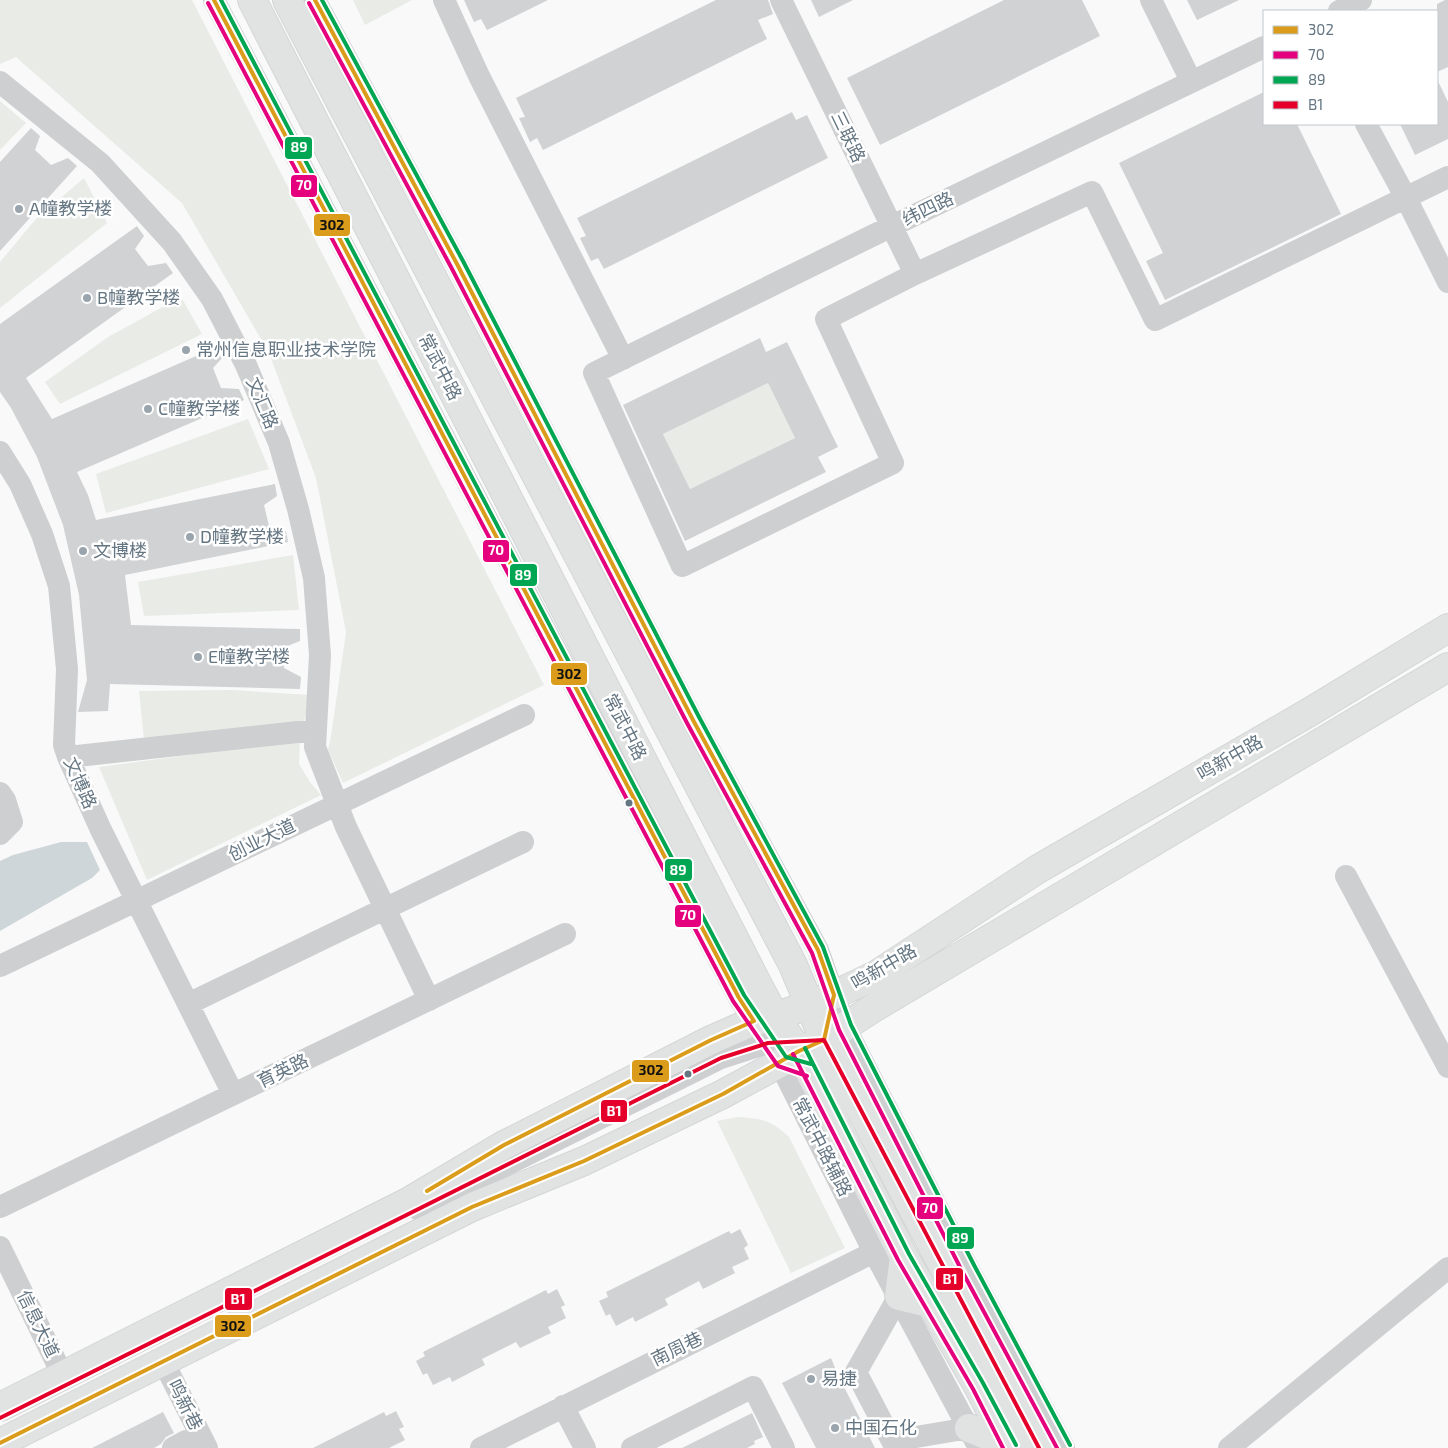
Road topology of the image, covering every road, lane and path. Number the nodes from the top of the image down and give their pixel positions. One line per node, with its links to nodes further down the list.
1 (214, 0): 39 (street, 常武中路辅路)
2 (252, 0): 39 (main road, 常武中路)
3 (287, 0): 35 (main road, 常武中路)
4 (315, 0): 35 (street)
5 (444, 0): 19 (street)
6 (781, 0): 16 (street, 三联路)
7 (1151, 0): 11 (street)
8 (1361, 0): 9 (street)
9 (1341, 10)
10 (1263, 47): 11 (street, 纬四路)
11 (1191, 81): 16 (street, 纬四路)
12 (0, 82): 24 (street, 文汇路)
13 (1367, 125): 15 (street)
14 (1448, 178): 15 (street)
15 (1406, 198): 17 (street); 18 (street)
16 (892, 226): 17 (street, 三联路); 19 (street, 纬四路)
17 (915, 274): 19 (street, 纬四路)
18 (1448, 282)
19 (623, 359)
20 (0, 452): 25 (street, 文博路)
21 (1448, 628): 35 (main road, 鸣新中路)
22 (1448, 668): 38 (main road, 鸣新中路)
23 (524, 714): 27 (street, 创业大道)
24 (316, 730): 25 (street); 27 (street, 文汇路)
25 (68, 757): 31 (street, 文博路)
26 (0, 793): 28 (street)
27 (336, 804): 31 (street, 创业大道); 32 (street, 文汇路)
28 (0, 834)
29 (523, 842): 32 (street)
30 (1346, 876): 40 (street)
31 (136, 901): 34 (street, 创业大道); 37 (street, 文博路)
32 (385, 909): 36 (street, 文汇路); 37 (street)
33 (566, 934): 36 (street, 育英路)
34 (0, 966)
35 (822, 999): 38 (main road); 39 (main road, 鸣新中路)
36 (429, 1000): 41 (street, 育英路)
37 (188, 1004): 41 (street, 文博路)
38 (835, 1034): 39 (main road, 鸣新中路); 63 (main road); 64 (street)
39 (782, 1045): 44 (street, 常武中路辅路); 45 (main road, 常武中路); 49 (main road, 鸣新中路); 50 (main road, 鸣新中路); 53 (street); 54 (street)
40 (1448, 1067)
41 (233, 1094): 42 (street, 育英路)
42 (0, 1207)
43 (0, 1247): 50 (street, 信息大道)
44 (874, 1252): 47 (street, 常武中路辅路); 51 (street, 南周巷)
45 (904, 1257): 47 (main road); 48 (main road, 常武中路)
46 (1448, 1268): 65 (street)
47 (899, 1296): 48 (main road); 55 (street, 常武中路辅路); 55 (street)
48 (932, 1304): 59 (main road, 常武中路)
49 (163, 1361): 56 (main road, 鸣新中路); 57 (street, 鸣新巷)
50 (62, 1374): 52 (main road, 鸣新中路)
51 (563, 1406): 60 (street, 南周巷); 61 (street)
52 (0, 1407)
53 (0, 1418)
54 (0, 1429)
55 (974, 1438): 59 (main road)
56 (0, 1443)
57 (189, 1446)
58 (779, 1446): 62 (street)
59 (1009, 1446)
60 (480, 1448)
61 (585, 1448)
62 (632, 1448)
63 (1039, 1448)
64 (1064, 1448)
65 (1229, 1448)

